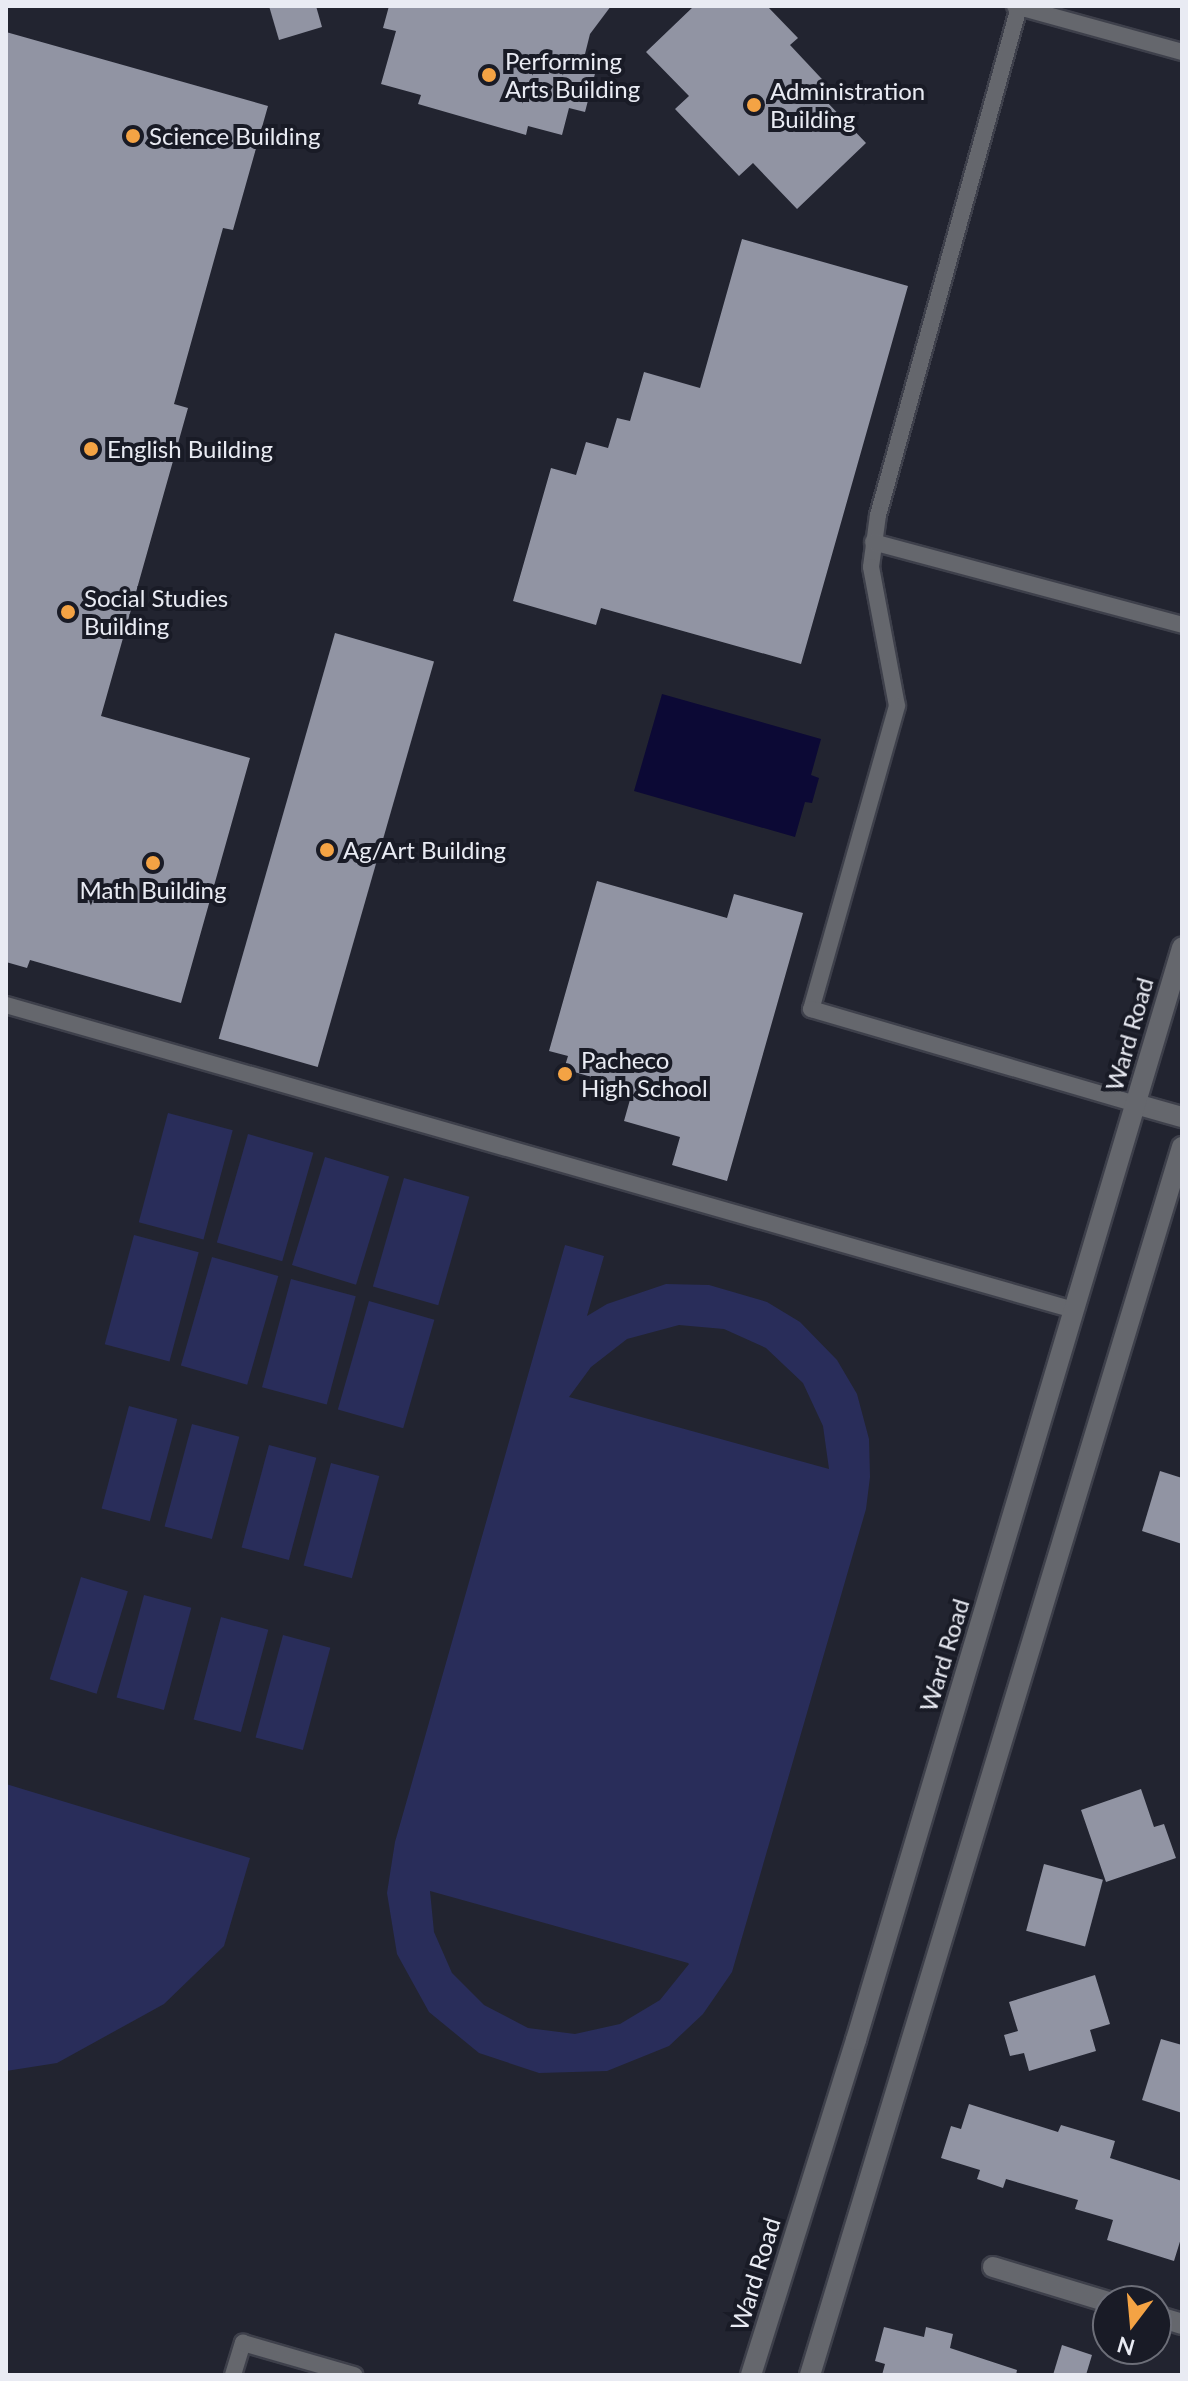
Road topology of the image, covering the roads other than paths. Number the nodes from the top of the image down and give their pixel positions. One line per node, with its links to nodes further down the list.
1 (1017, 6): 2 (lane); 3 (lane)
2 (1182, 52)
3 (873, 542): 4 (lane); 7 (lane)
4 (1182, 625)
5 (1182, 948): 7 (street, Ward Road)
6 (6, 1005): 10 (lane)
7 (1136, 1104): 8 (street); 10 (street, Ward Road)
8 (1182, 1117)
9 (1182, 1147): 16 (street)
10 (1074, 1310): 15 (street, Ward Road)
11 (993, 2267): 12 (street)
12 (1092, 2297)
13 (233, 2375): 14 (lane)
14 (354, 2375)
15 (751, 2375)
16 (810, 2375)

